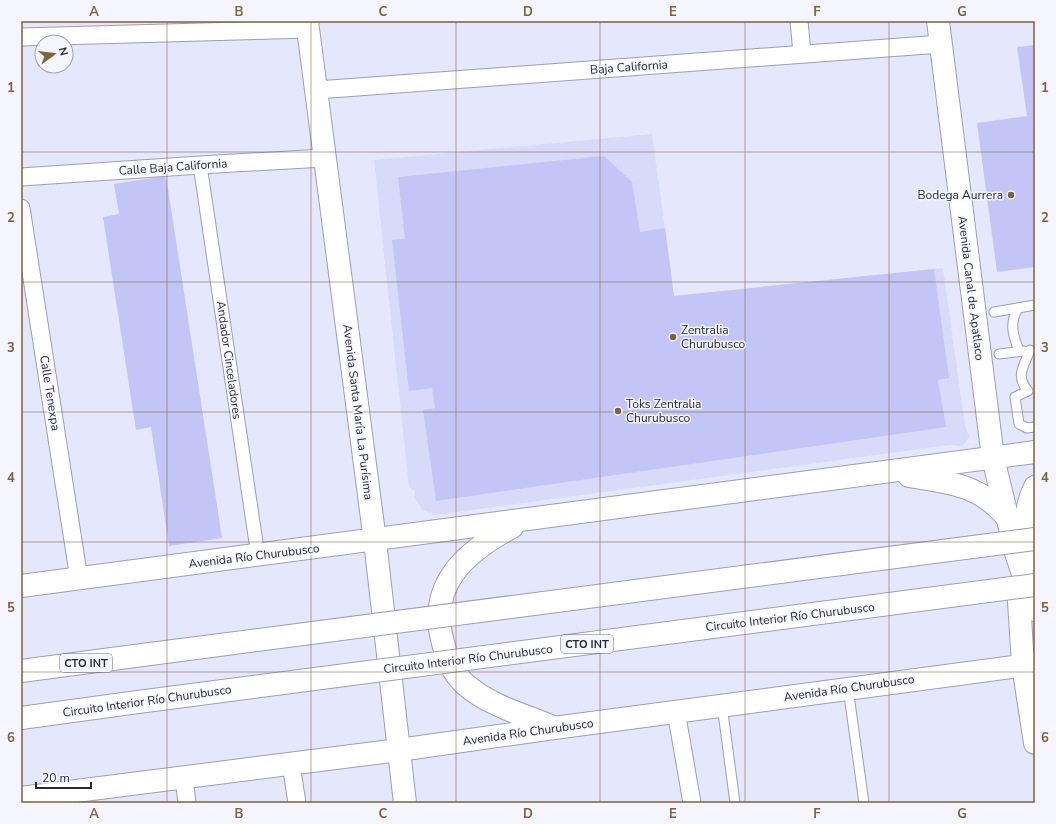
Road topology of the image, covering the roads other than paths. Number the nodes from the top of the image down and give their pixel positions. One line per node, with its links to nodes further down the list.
1 (799, 21): 6 (street)
2 (938, 21): 5 (main road, Avenida Canal de Apatlaco)
3 (308, 25): 4 (street); 7 (main road, Avenida Santa María La Purísima)
4 (21, 37)
5 (941, 44): 6 (street, Baja California); 20 (main road, Avenida Canal de Apatlaco)
6 (802, 53): 7 (street, Baja California)
7 (317, 90): 8 (main road, Avenida Santa María La Purísima)
8 (324, 158): 9 (street, Calle Baja California); 26 (main road, Avenida Santa María La Purísima)
9 (200, 165): 10 (street, Calle Baja California); 28 (street, Andador Cinceladores)
10 (21, 177)
11 (21, 208): 30 (street, Calle Tenexpa)
12 (1035, 305): 13 (lane)
13 (1018, 308): 14 (lane); 16 (lane)
14 (994, 312)
15 (1033, 349): 16 (lane); 18 (lane)
16 (1019, 351): 17 (lane)
17 (999, 354)
18 (1035, 427)
19 (1035, 452): 20 (main road, Avenida Río Churubusco)
20 (993, 458): 21 (main road, Avenida Río Churubusco); 23 (main road, Avenida Canal de Apatlaco)
21 (884, 472): 23 (main road); 24 (main road, Avenida Río Churubusco)
22 (1035, 487): 29 (main road)
23 (1009, 520): 27 (main road, Avenida Canal de Apatlaco)
24 (524, 521): 26 (main road, Avenida Río Churubusco); 40 (main road)
25 (1035, 539): 35 (main road, CTO INT, bridge)
26 (375, 541): 28 (main road, Avenida Río Churubusco); 42 (main road, Avenida Santa María La Purísima)
27 (1016, 552): 33 (main road, Avenida Canal de Apatlaco); 34 (main road, Avenida Canal de Apatlaco)
28 (258, 556): 30 (main road, Avenida Río Churubusco)
29 (1035, 567)
30 (79, 579): 32 (main road, Avenida Río Churubusco)
31 (1035, 585): 39 (main road, Circuito Interior Río Churubusco / CTO INT, bridge)
32 (21, 586)
33 (1035, 610)
34 (1029, 665): 36 (main road, Avenida Río Churubusco); 41 (main road, Avenida Canal de Apatlaco)
35 (21, 671)
36 (848, 688): 37 (main road, Avenida Río Churubusco); 52 (lane)
37 (722, 705): 38 (main road, Avenida Río Churubusco); 51 (lane)
38 (676, 711): 40 (main road, Avenida Río Churubusco); 50 (street)
39 (21, 718)
40 (554, 728): 42 (main road, Avenida Río Churubusco)
41 (1035, 742)
42 (399, 750): 43 (main road, Avenida Río Churubusco); 49 (main road, Avenida Santa María La Purísima)
43 (291, 764): 44 (main road, Avenida Río Churubusco); 48 (street)
44 (184, 778): 45 (main road, Avenida Río Churubusco); 47 (street)
45 (78, 797): 46 (main road, Avenida Río Churubusco)
46 (21, 798)
47 (187, 803)
48 (297, 803)
49 (405, 803)
50 (692, 803)
51 (735, 803)
52 (864, 803)

